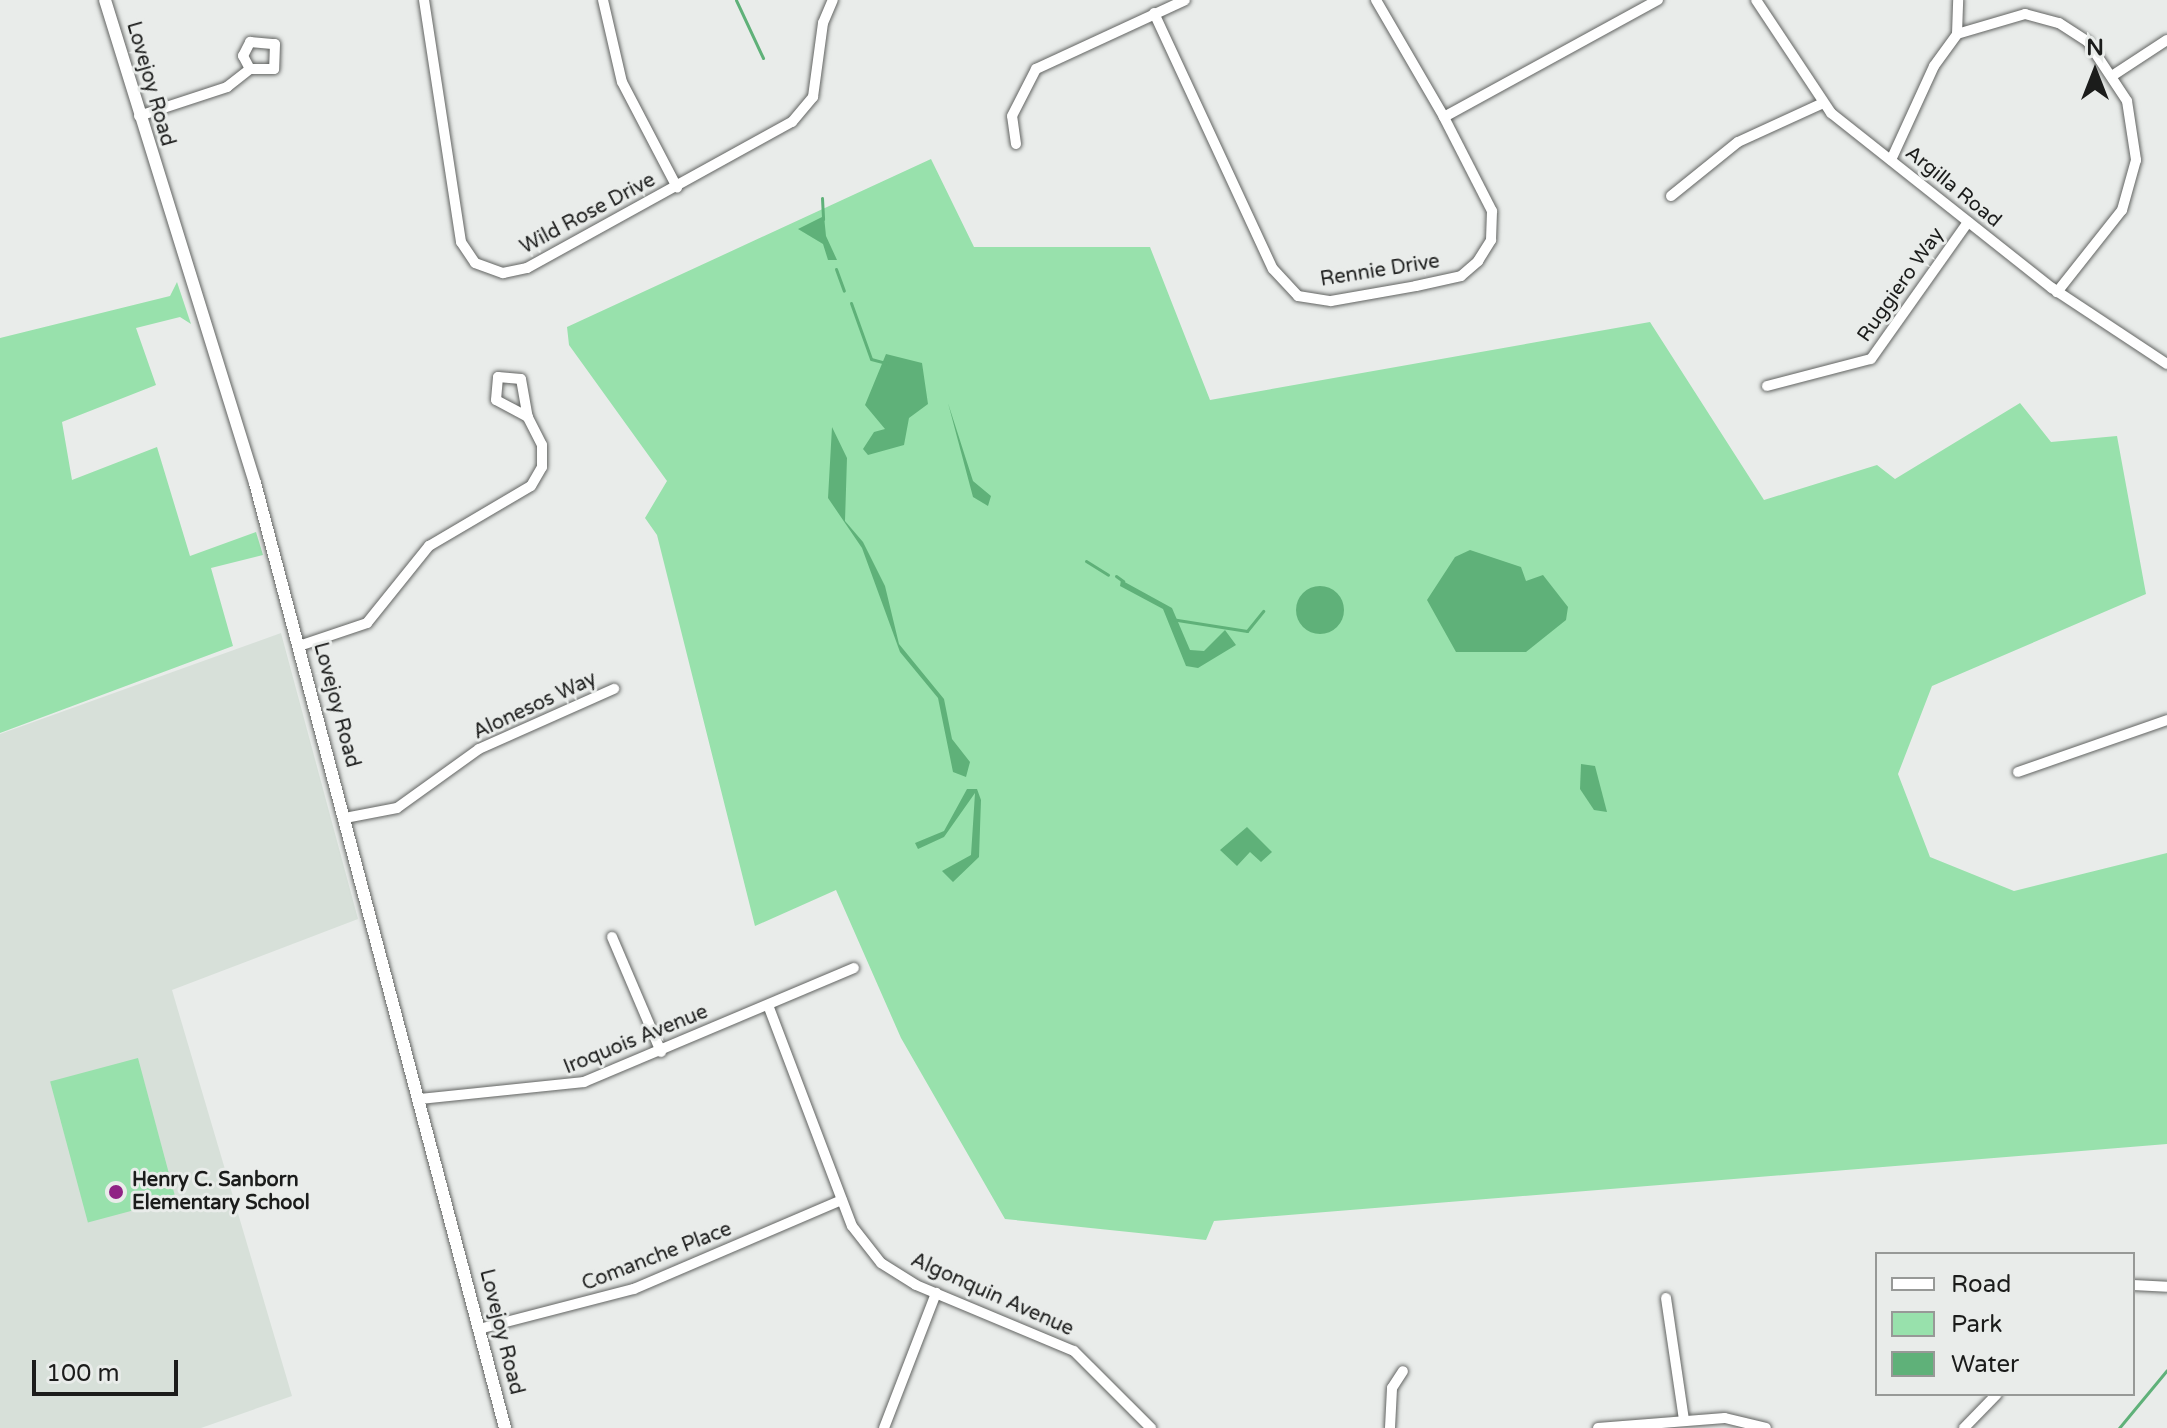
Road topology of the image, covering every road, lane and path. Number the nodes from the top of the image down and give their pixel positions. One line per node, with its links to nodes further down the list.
1 (105, 0): 16 (main road, Lovejoy Road)
2 (424, 0): 20 (street, Wild Rose Drive)
3 (603, 0): 20 (street)
4 (833, 0): 20 (street, Wild Rose Drive)
5 (1185, 0): 10 (street)
6 (1376, 0): 17 (street, Rennie Drive)
7 (1658, 0): 17 (street)
8 (1756, 0): 15 (street, Argilla Road)
9 (1958, 0): 11 (street)
10 (1154, 13): 17 (street, Rennie Drive); 18 (street)
11 (1957, 34): 14 (street); 19 (street)
12 (2167, 40): 14 (street)
13 (250, 69): 16 (street)
14 (2115, 74): 23 (street)
15 (1823, 103): 19 (street, Argilla Road); 21 (street)
16 (139, 116): 27 (main road, Lovejoy Road)
17 (1444, 117)
18 (1016, 144)
19 (1891, 160): 22 (street, Argilla Road)
20 (677, 187)
21 (1671, 196)
22 (1968, 222): 23 (street, Argilla Road); 25 (street, Ruggiero Way)
23 (2057, 292): 24 (street, Argilla Road)
24 (2167, 364)
25 (1767, 386)
26 (528, 417): 26 (street); 27 (street)
27 (299, 646): 31 (main road, Lovejoy Road)
28 (614, 689): 31 (street, Alonesos Way)
29 (2167, 720): 30 (street)
30 (2018, 772)
31 (345, 818): 36 (main road, Lovejoy Road)
32 (612, 937): 35 (street)
33 (854, 968): 34 (street, Iroquois Avenue)
34 (768, 1005): 35 (street, Iroquois Avenue); 37 (street, Algonquin Avenue)
35 (661, 1052): 36 (street, Iroquois Avenue)
36 (420, 1099): 42 (main road, Lovejoy Road)
37 (842, 1200): 40 (street, Algonquin Avenue); 42 (street, Comanche Place)
38 (2135, 1285): 39 (street)
39 (2167, 1287)
40 (936, 1293): 47 (street); 48 (street, Algonquin Avenue)
41 (1666, 1298): 45 (street)
42 (479, 1329): 46 (main road, Lovejoy Road)
43 (1403, 1371): 49 (street)
44 (1995, 1396): 52 (street)
45 (1684, 1420): 50 (street); 51 (street)
46 (505, 1428)
47 (884, 1428)
48 (1151, 1428)
49 (1390, 1428)
50 (1598, 1428)
51 (1766, 1428)
52 (1964, 1428)

